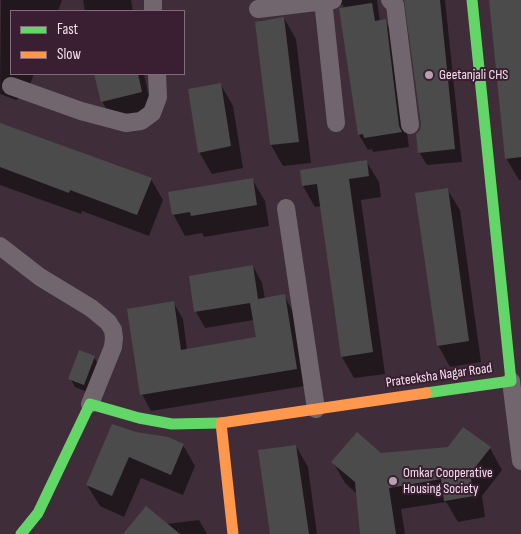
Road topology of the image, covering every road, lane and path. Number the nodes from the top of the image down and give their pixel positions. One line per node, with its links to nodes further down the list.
1 (326, 0): 4 (street); 7 (street)
2 (390, 0): 8 (street)
3 (472, 0): 11 (street, Prateeksha Nagar Road)
4 (258, 10)
5 (157, 75): 6 (street)
6 (11, 86)
7 (336, 123)
8 (410, 125)
9 (286, 208): 13 (street)
10 (0, 246): 12 (street)
11 (511, 381): 13 (street, Prateeksha Nagar Road); 15 (street)
12 (90, 404): 14 (street, Prateeksha Nagar Road); 16 (street)
13 (316, 409): 14 (street, Prateeksha Nagar Road)
14 (221, 423): 17 (street)
15 (521, 461)
16 (21, 534)
17 (233, 534)

